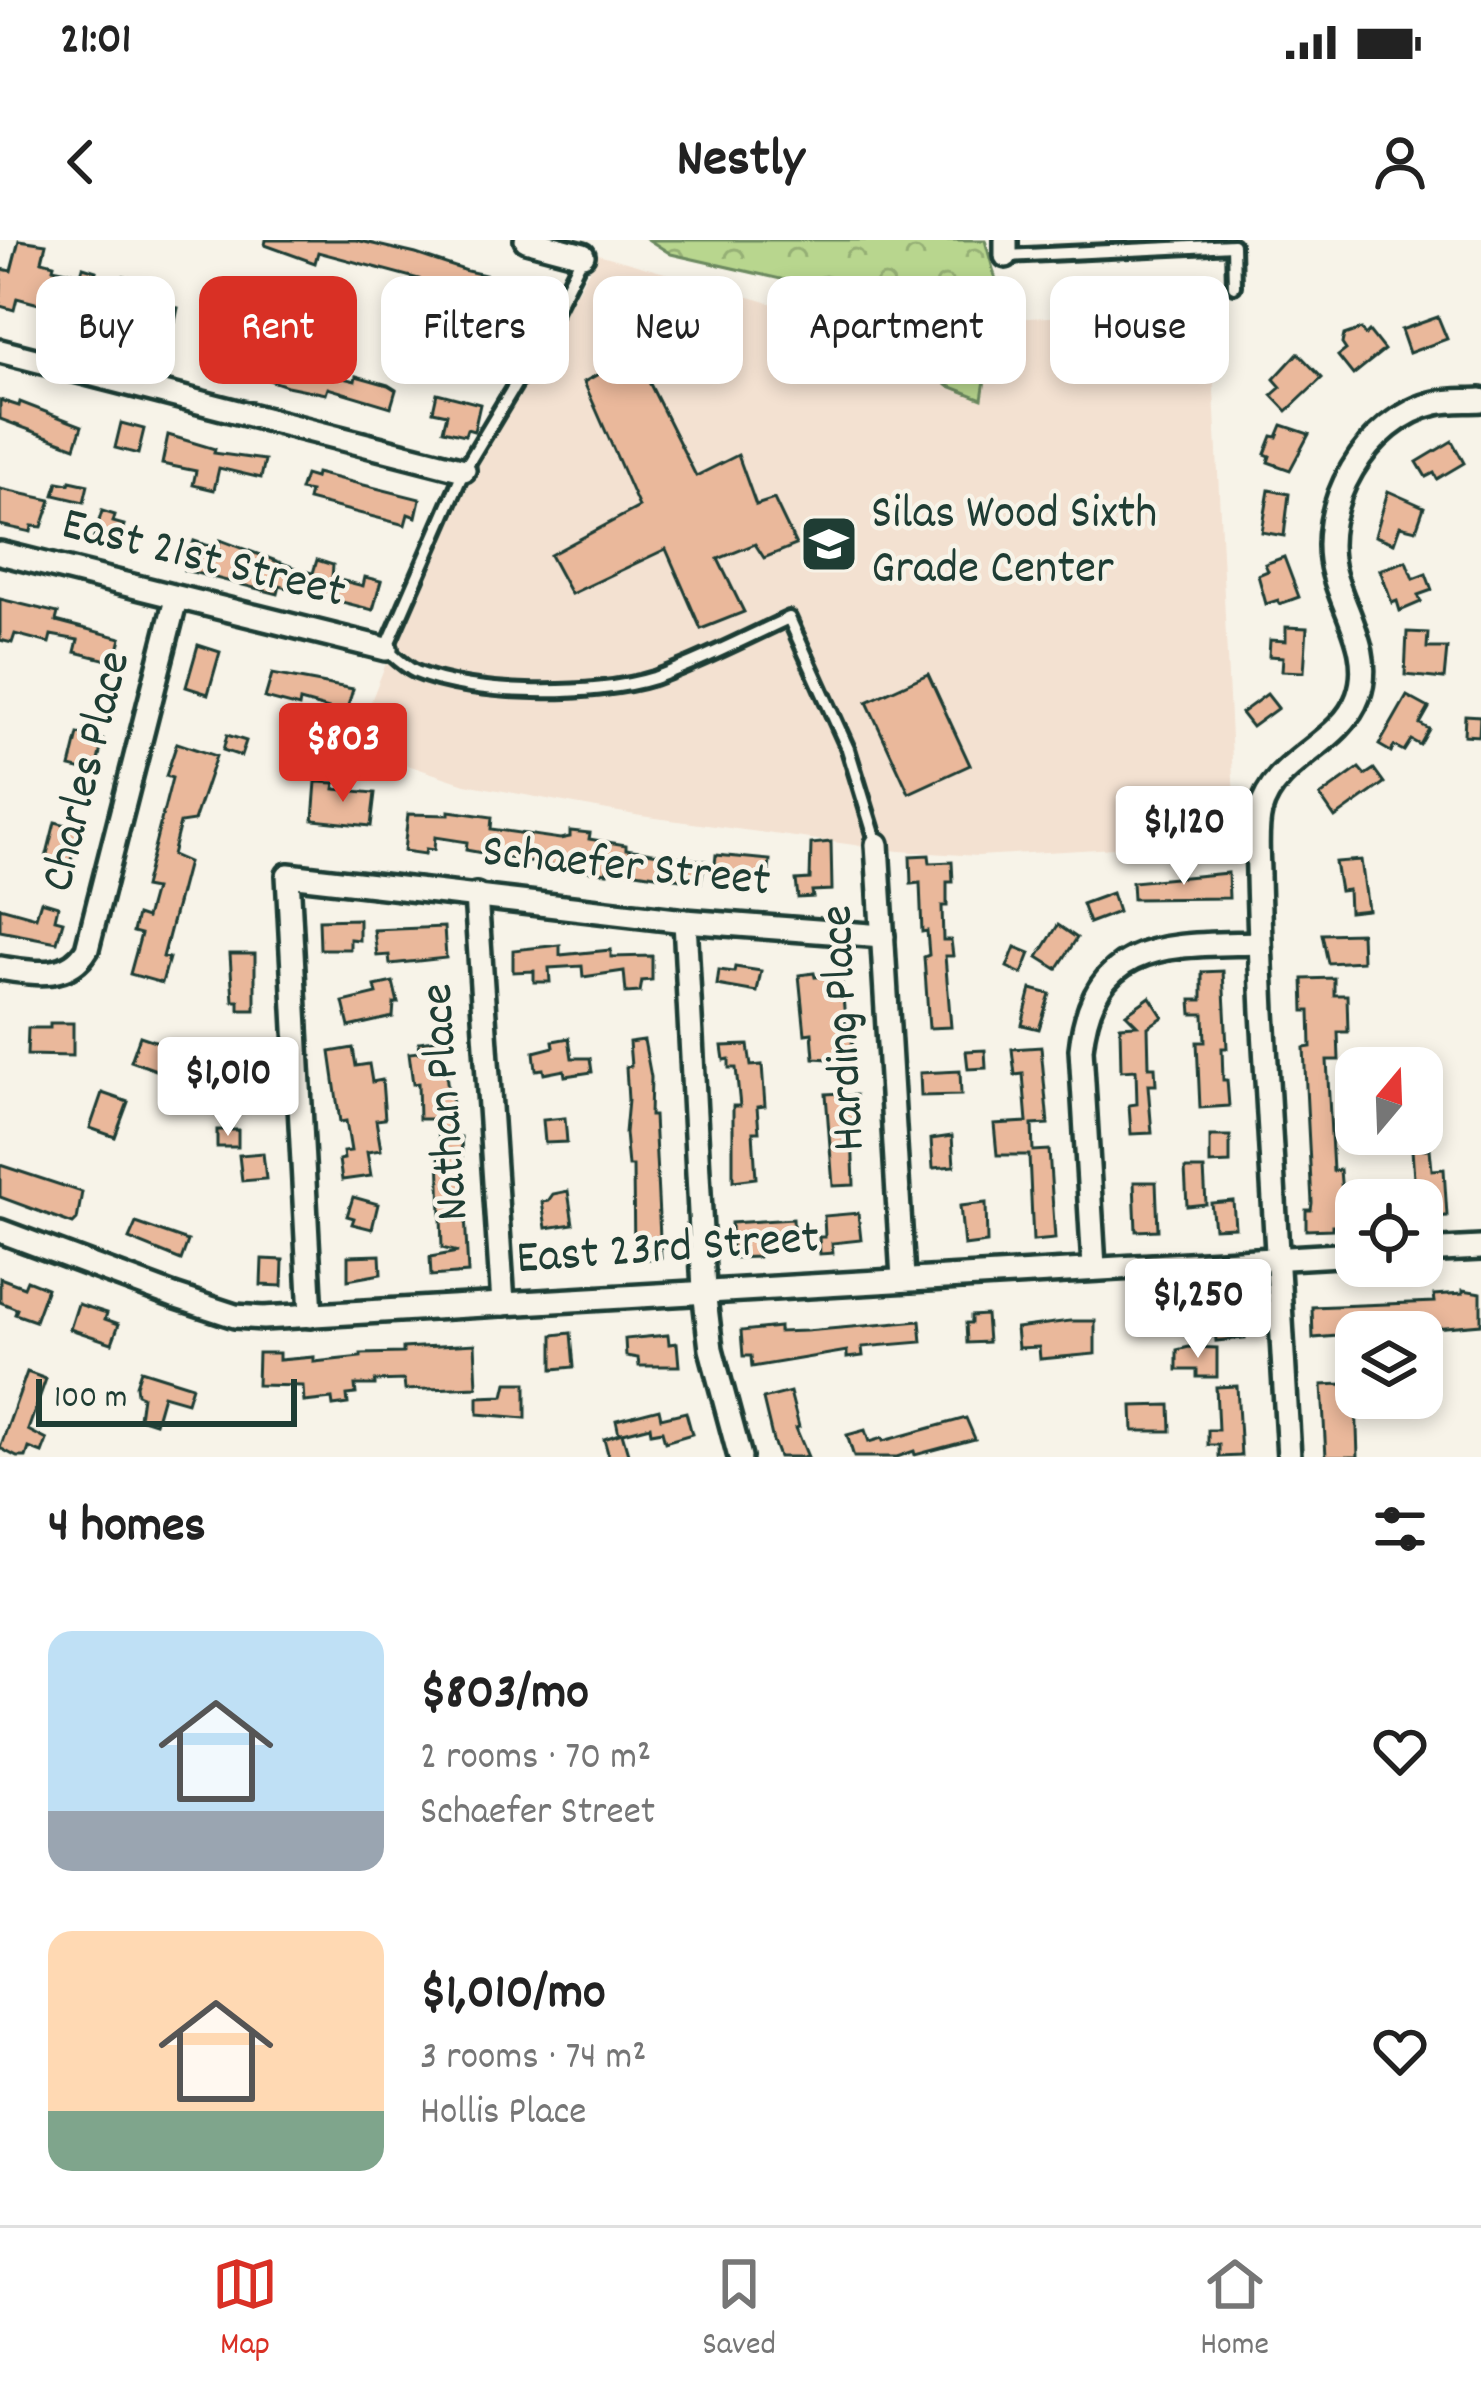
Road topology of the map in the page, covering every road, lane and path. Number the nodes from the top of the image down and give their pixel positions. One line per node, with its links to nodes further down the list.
1 (526, 240): 3 (street)
2 (1006, 248): 4 (lane)
3 (584, 255): 7 (lane)
4 (1234, 286)
5 (0, 351): 7 (street)
6 (1481, 400): 15 (street)
7 (464, 470): 10 (lane)
8 (0, 553): 9 (street, East 21st Street)
9 (176, 599): 10 (street, East 21st Street); 16 (street, Charles Place)
10 (386, 650): 11 (lane)
11 (877, 844): 14 (street, Harding Place)
12 (476, 896): 13 (street, Schaefer Street); 25 (street, Nathan Place); 26 (street, Schaefer Street)
13 (685, 921): 14 (street, Schaefer Street); 24 (street)
14 (884, 936): 23 (street, Harding Place)
15 (1259, 943): 21 (street); 22 (street)
16 (0, 968)
17 (0, 1231): 26 (street, East 23rd Street)
18 (1481, 1248): 19 (street)
19 (1443, 1250)
20 (1335, 1255): 21 (street, East 23rd Street)
21 (1277, 1258): 22 (street, East 23rd Street); 28 (street)
22 (1094, 1267): 23 (street, East 23rd Street)
23 (904, 1278): 24 (street, East 23rd Street)
24 (704, 1290): 25 (street, East 23rd Street); 27 (street)
25 (503, 1304): 26 (street, East 23rd Street)
26 (311, 1316)
27 (740, 1457)
28 (1289, 1457)

